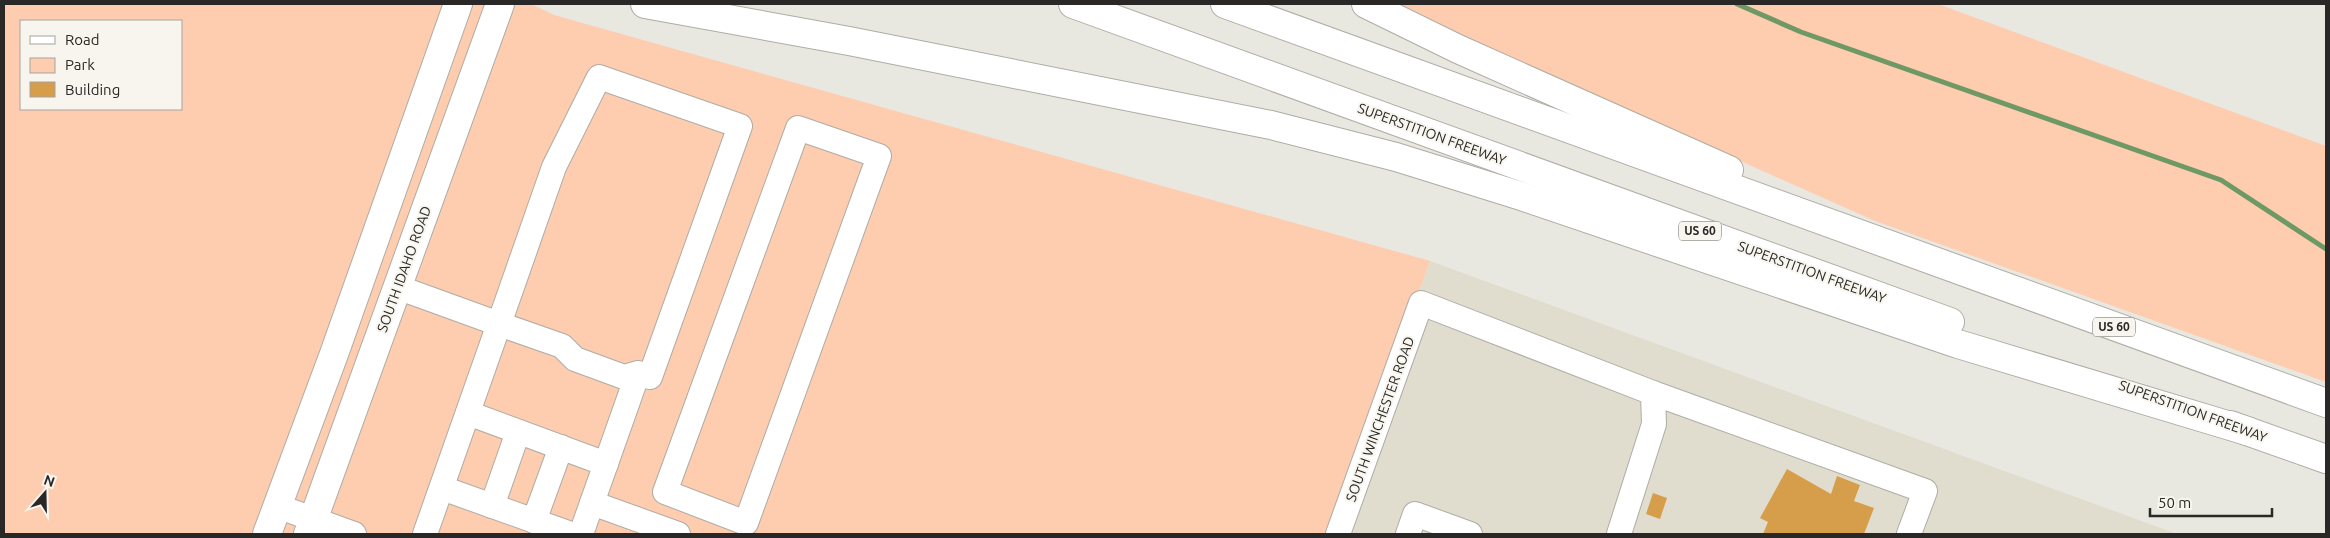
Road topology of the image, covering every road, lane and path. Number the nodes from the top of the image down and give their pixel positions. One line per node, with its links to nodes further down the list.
1 (458, 4): 21 (main road)
2 (500, 4): 8 (main road, SOUTH IDAHO ROAD)
3 (645, 4): 14 (main road)
4 (1073, 4): 14 (main road, SUPERSTITION FREEWAY / US 60)
5 (1225, 4): 7 (main road, US 60)
6 (1366, 4): 7 (main road)
7 (1902, 250): 12 (main road, US 60)
8 (397, 287): 9 (street); 24 (main road, SOUTH IDAHO ROAD)
9 (499, 324): 10 (street); 10 (street); 13 (street)
10 (638, 373): 18 (street)
11 (1653, 393): 32 (street, SOUTH WINCHESTER ROAD); 35 (street); 36 (street)
12 (2326, 403)
13 (468, 414): 15 (street); 19 (street)
14 (2247, 431): 17 (main road, SUPERSTITION FREEWAY / US 60)
15 (518, 432): 16 (street); 22 (street)
16 (560, 447): 18 (street); 23 (street)
17 (2326, 459)
18 (606, 464): 20 (street)
19 (442, 488): 22 (street); 28 (street)
20 (592, 503): 30 (street); 31 (street)
21 (277, 506): 24 (street); 26 (main road)
22 (492, 506): 23 (street)
23 (534, 521): 29 (street)
24 (311, 527): 27 (street)
25 (744, 528): 25 (street)
26 (267, 534)
27 (354, 534)
28 (425, 534)
29 (571, 534)
30 (581, 534)
31 (678, 534)
32 (1338, 534)
33 (1408, 534): 34 (street)
34 (1470, 534)
35 (1619, 534)
36 (1909, 534)

